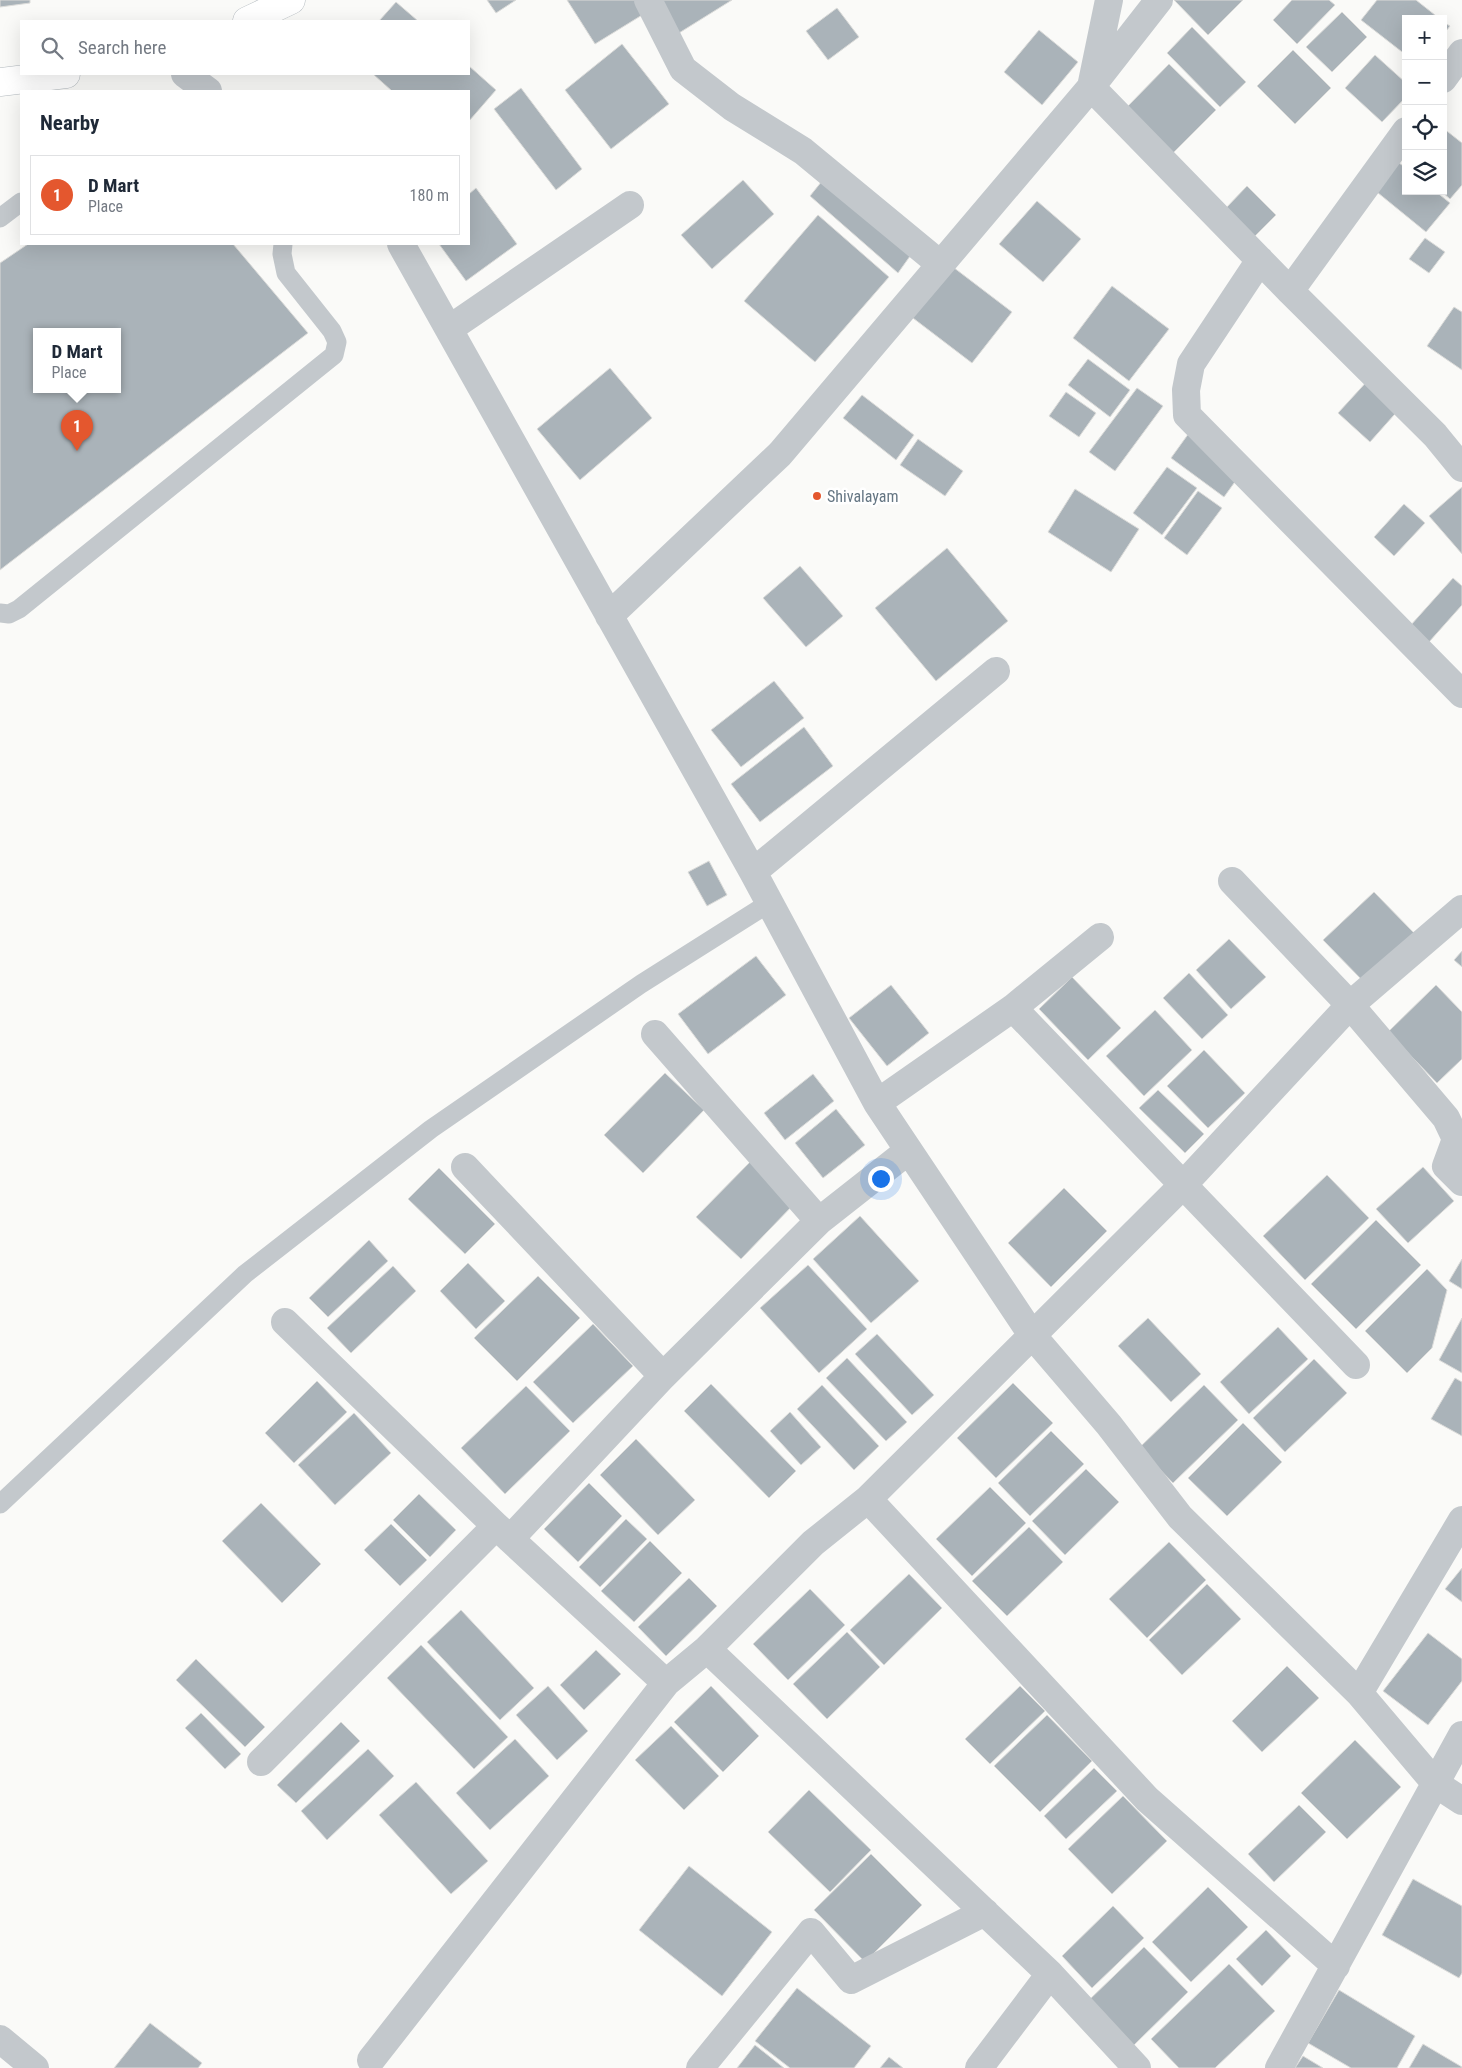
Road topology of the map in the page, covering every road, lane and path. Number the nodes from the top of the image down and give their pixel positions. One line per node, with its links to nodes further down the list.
1 (291, 0): 5 (street)
2 (648, 0): 22 (street)
3 (1109, 0): 12 (street)
4 (1159, 0): 12 (street)
5 (249, 20)
6 (1462, 54): 7 (street)
7 (1447, 74)
8 (54, 75): 11 (street)
9 (62, 75): 13 (lane)
10 (186, 75): 14 (street)
11 (0, 82)
12 (1091, 87): 21 (street); 22 (street)
13 (64, 90)
14 (207, 90)
15 (1402, 137): 23 (street)
16 (20, 203): 18 (lane)
17 (630, 206): 24 (street)
18 (0, 218)
19 (283, 245): 26 (lane)
20 (402, 245): 24 (street)
21 (1260, 260): 23 (street); 29 (street)
22 (940, 264): 27 (street)
23 (1290, 291): 25 (street)
24 (449, 329): 27 (street)
25 (1462, 468)
26 (0, 613)
27 (608, 616): 30 (street)
28 (996, 671): 30 (street)
29 (1462, 694)
30 (753, 872): 32 (street)
31 (1232, 881): 35 (street)
32 (769, 902): 38 (street); 49 (lane)
33 (1462, 909): 35 (street)
34 (1100, 937): 36 (street)
35 (1350, 1005): 41 (street); 42 (street)
36 (1013, 1008): 38 (street); 42 (street)
37 (655, 1034): 43 (street)
38 (877, 1104): 39 (street)
39 (908, 1151): 43 (street); 45 (street)
40 (464, 1167): 47 (street)
41 (1462, 1182)
42 (1184, 1184): 45 (street); 46 (street)
43 (819, 1222): 47 (street)
44 (285, 1322): 51 (street)
45 (1032, 1336): 48 (street); 54 (street)
46 (1356, 1365)
47 (663, 1376): 51 (street)
48 (868, 1499): 52 (street); 60 (street)
49 (0, 1504)
50 (1462, 1520): 54 (street)
51 (503, 1533): 53 (street); 56 (street)
52 (707, 1649): 53 (street); 59 (street)
53 (666, 1683): 63 (street)
54 (1359, 1693): 57 (street)
55 (1462, 1735): 57 (street)
56 (261, 1762)
57 (1436, 1784): 58 (street); 60 (street)
58 (1462, 1801)
59 (985, 1912): 61 (street); 65 (street)
60 (1336, 1966): 68 (street)
61 (1050, 1974): 66 (street); 67 (street)
62 (0, 2039): 64 (street)
63 (371, 2060)
64 (35, 2068)
65 (700, 2068)
66 (979, 2068)
67 (1137, 2068)
68 (1279, 2068)

